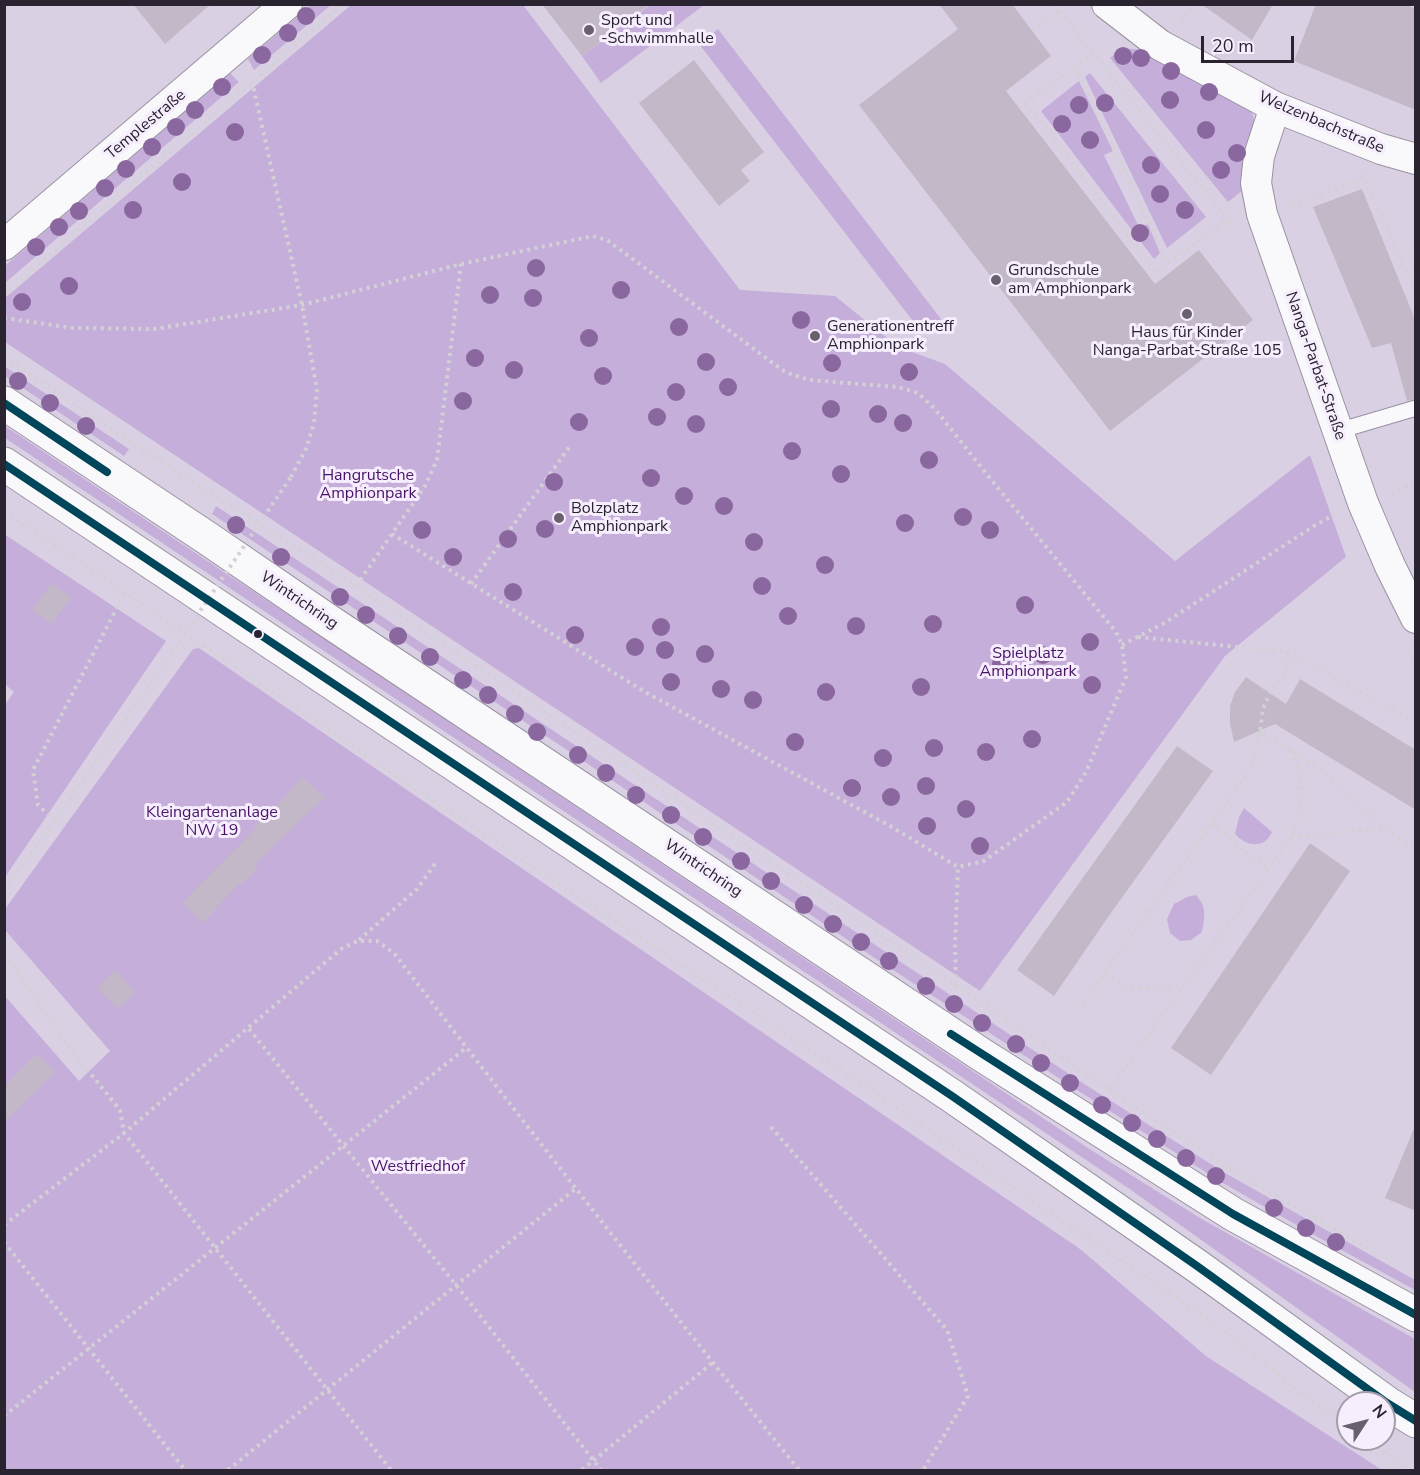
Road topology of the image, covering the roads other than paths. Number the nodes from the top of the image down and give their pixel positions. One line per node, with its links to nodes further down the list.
1 (287, 4): 5 (street, Templestraße)
2 (1107, 4): 3 (street, Welzenbachstraße)
3 (1275, 107): 4 (street, Welzenbachstraße); 8 (street, Nanga-Parbat-Straße)
4 (1416, 159)
5 (4, 245)
6 (4, 403): 11 (main road, Wintrichring)
7 (1416, 408): 8 (lane)
8 (1338, 431): 10 (street, Nanga-Parbat-Straße)
9 (4, 464): 12 (main road)
10 (1409, 629)
11 (1416, 1315)
12 (1416, 1421)

